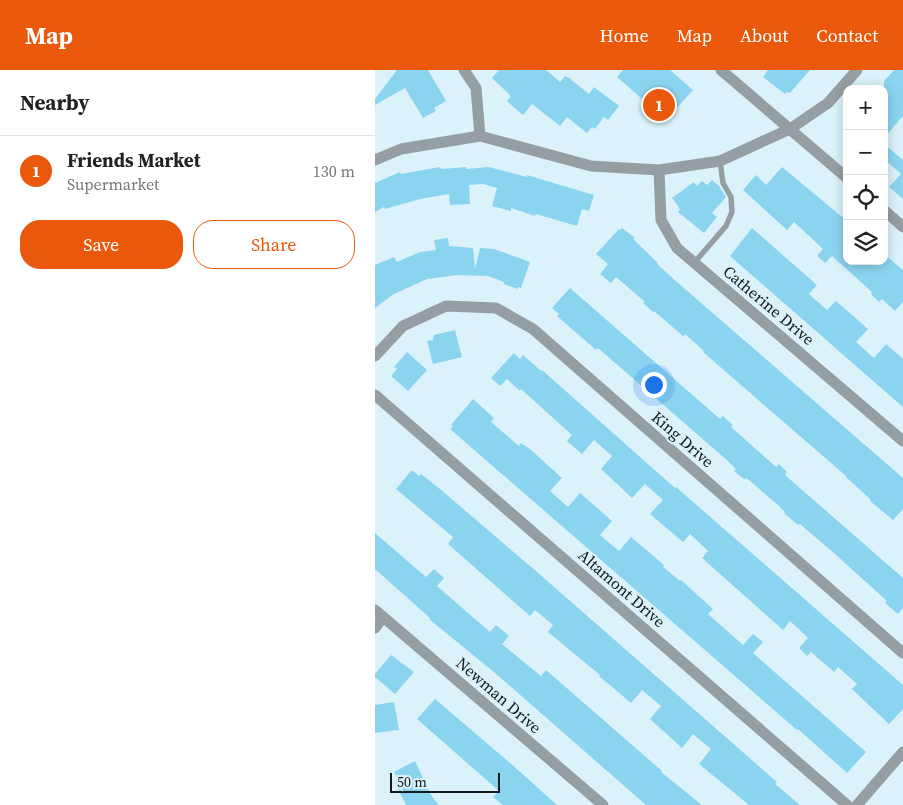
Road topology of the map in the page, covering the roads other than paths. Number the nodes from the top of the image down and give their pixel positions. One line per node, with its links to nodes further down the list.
1 (464, 70): 5 (street)
2 (721, 70): 4 (street)
3 (857, 70): 4 (street)
4 (790, 129): 7 (street); 9 (street)
5 (480, 136): 6 (street); 8 (street)
6 (375, 160)
7 (720, 161): 8 (street); 12 (lane)
8 (659, 170): 12 (street, Catherine Drive)
9 (844, 175)
10 (888, 214): 11 (street)
11 (903, 227)
12 (694, 263): 15 (street, Catherine Drive)
13 (375, 356): 18 (street, King Drive)
14 (375, 395): 21 (street, Altamont Drive)
15 (903, 441)
16 (379, 613): 17 (street); 20 (street, Newman Drive)
17 (375, 628)
18 (903, 653)
19 (903, 752): 22 (street)
20 (603, 805)
21 (847, 805)
22 (857, 805)

